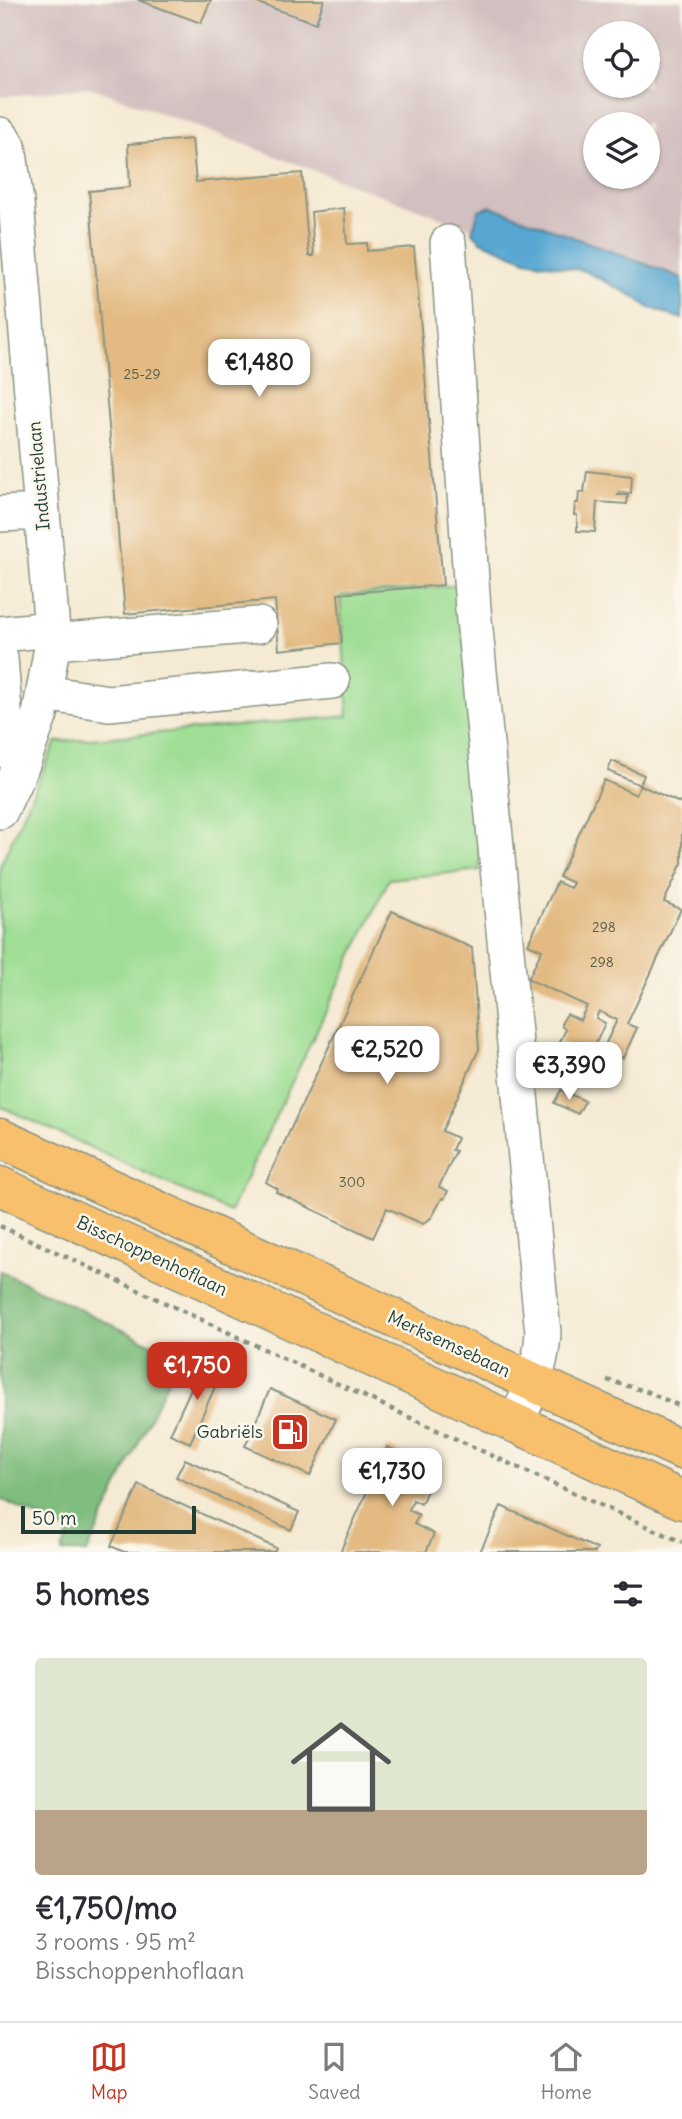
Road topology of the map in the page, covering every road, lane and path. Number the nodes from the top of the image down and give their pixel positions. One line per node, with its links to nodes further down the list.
1 (0, 135): 3 (street, Industrielaan)
2 (448, 243): 16 (street)
3 (42, 512): 4 (street); 7 (street, Industrielaan)
4 (0, 514)
5 (259, 625): 7 (street)
6 (0, 634): 7 (street)
7 (52, 636): 10 (street, Industrielaan)
8 (0, 659): 11 (street)
9 (332, 681): 10 (street)
10 (44, 693): 11 (street, Industrielaan)
11 (22, 764): 12 (street, Industrielaan)
12 (0, 811)
13 (0, 1138): 16 (main road, Merksemsebaan)
14 (0, 1186): 17 (main road, Bisschoppenhoflaan)
15 (0, 1226): 20 (path)
16 (535, 1383): 17 (street); 18 (main road, Merksemsebaan)
17 (515, 1424): 19 (main road)
18 (682, 1450)
19 (682, 1500)
20 (682, 1542)

